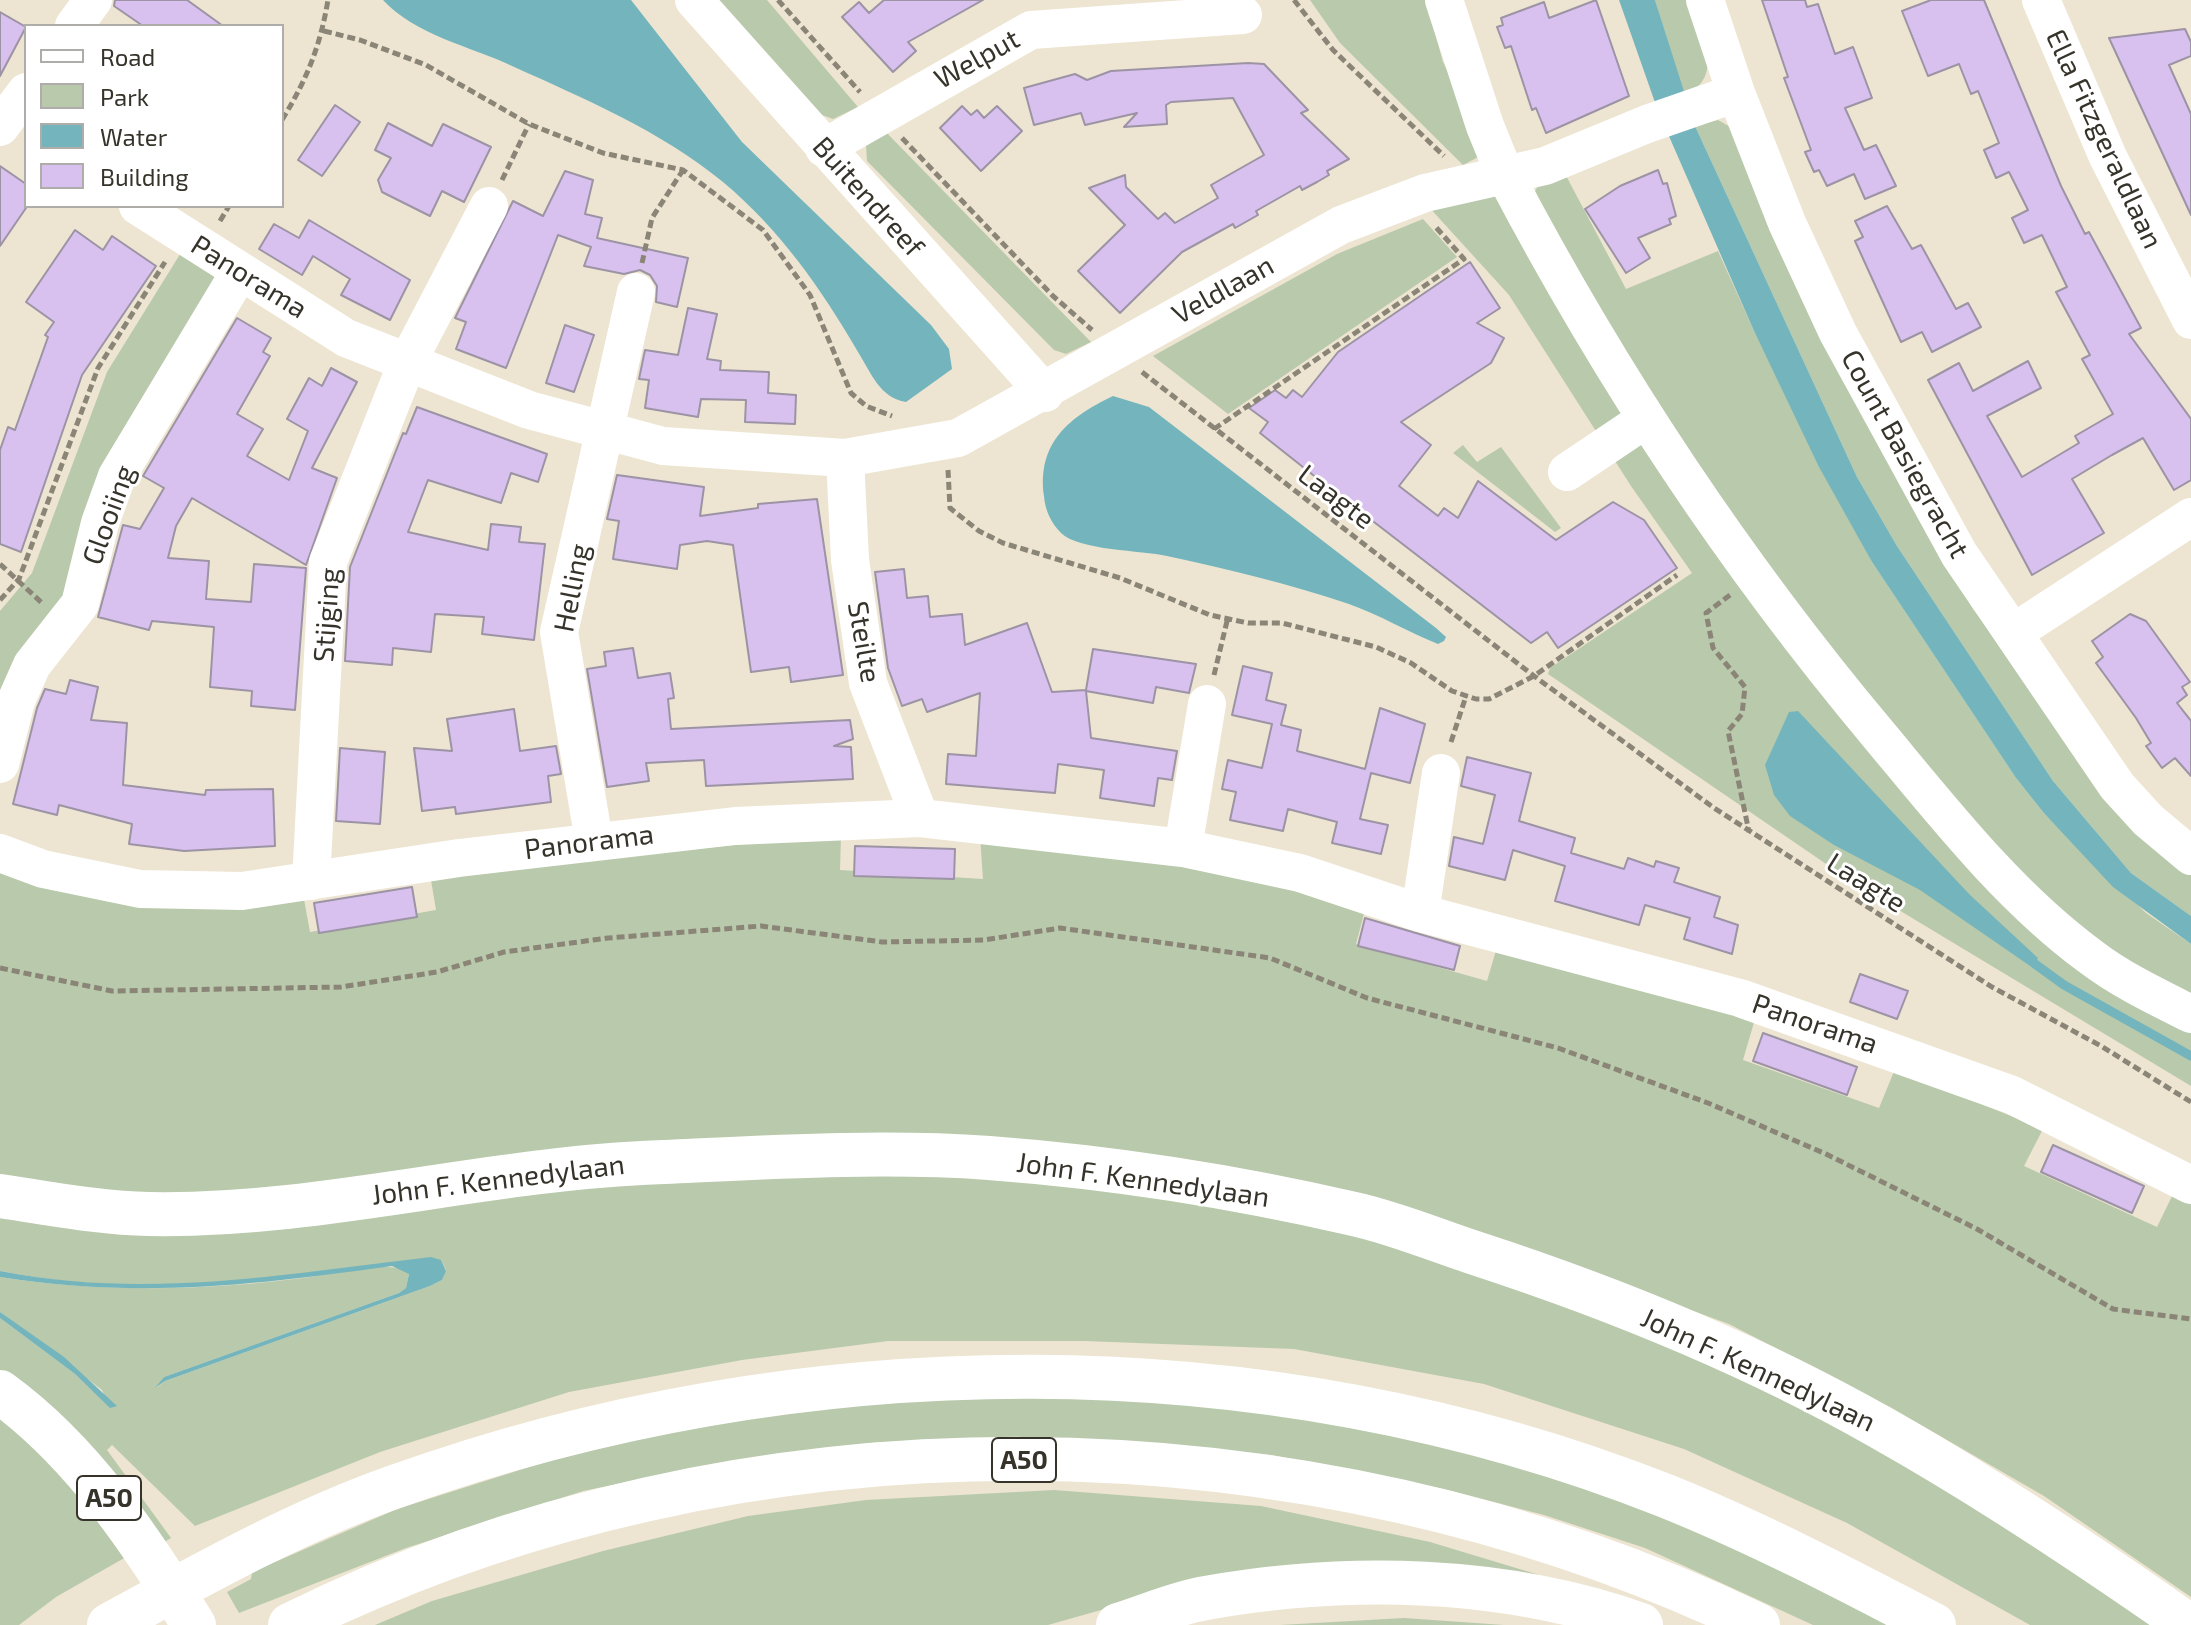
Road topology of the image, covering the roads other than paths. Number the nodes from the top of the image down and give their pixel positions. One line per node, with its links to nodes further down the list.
1 (93, 0): 7 (street)
2 (694, 0): 9 (street, Buitendreef)
3 (1444, 0): 10 (street)
4 (1705, 0): 8 (street, Count Basiegracht)
5 (2041, 0): 15 (street, Ella Fitzgeraldlaan)
6 (1243, 15): 9 (street, Welput)
7 (75, 24)
8 (1719, 99): 10 (street, Veldlaan); 23 (street, Count Basiegracht)
9 (824, 148): 17 (street, Buitendreef)
10 (1488, 178): 17 (street, Veldlaan); 18 (street)
11 (489, 206): 16 (street)
12 (141, 208): 13 (street, Panorama)
13 (239, 273): 16 (street, Panorama); 25 (street, Glooiing)
14 (636, 292): 19 (street)
15 (2191, 320)
16 (407, 363): 19 (street, Panorama); 32 (street, Stijging)
17 (1045, 393): 20 (street, Panorama)
18 (1646, 419): 21 (street); 34 (street)
19 (607, 430): 20 (street, Panorama); 28 (street, Helling)
20 (845, 458): 27 (street, Steilte)
21 (1567, 472)
22 (2191, 517): 23 (street)
23 (2013, 633): 31 (street, Count Basiegracht)
24 (1207, 704): 29 (street)
25 (0, 764)
26 (1441, 773): 33 (street)
27 (920, 818): 28 (street, Panorama); 29 (street, Panorama)
28 (594, 841): 32 (street, Panorama)
29 (1183, 848): 33 (street, Panorama)
30 (0, 853): 32 (street, Panorama)
31 (2191, 856)
32 (311, 881)
33 (1420, 913): 35 (street, Panorama)
34 (2191, 1014)
35 (2191, 1185)
36 (0, 1196): 45 (highway, John F. Kennedylaan)
37 (0, 1392): 39 (highway, A50)
38 (109, 1625): 44 (highway)
39 (194, 1625)
40 (290, 1625): 43 (highway, A50)
41 (1118, 1625): 42 (highway)
42 (1641, 1625)
43 (1758, 1625)
44 (1934, 1625)
45 (2188, 1625)

